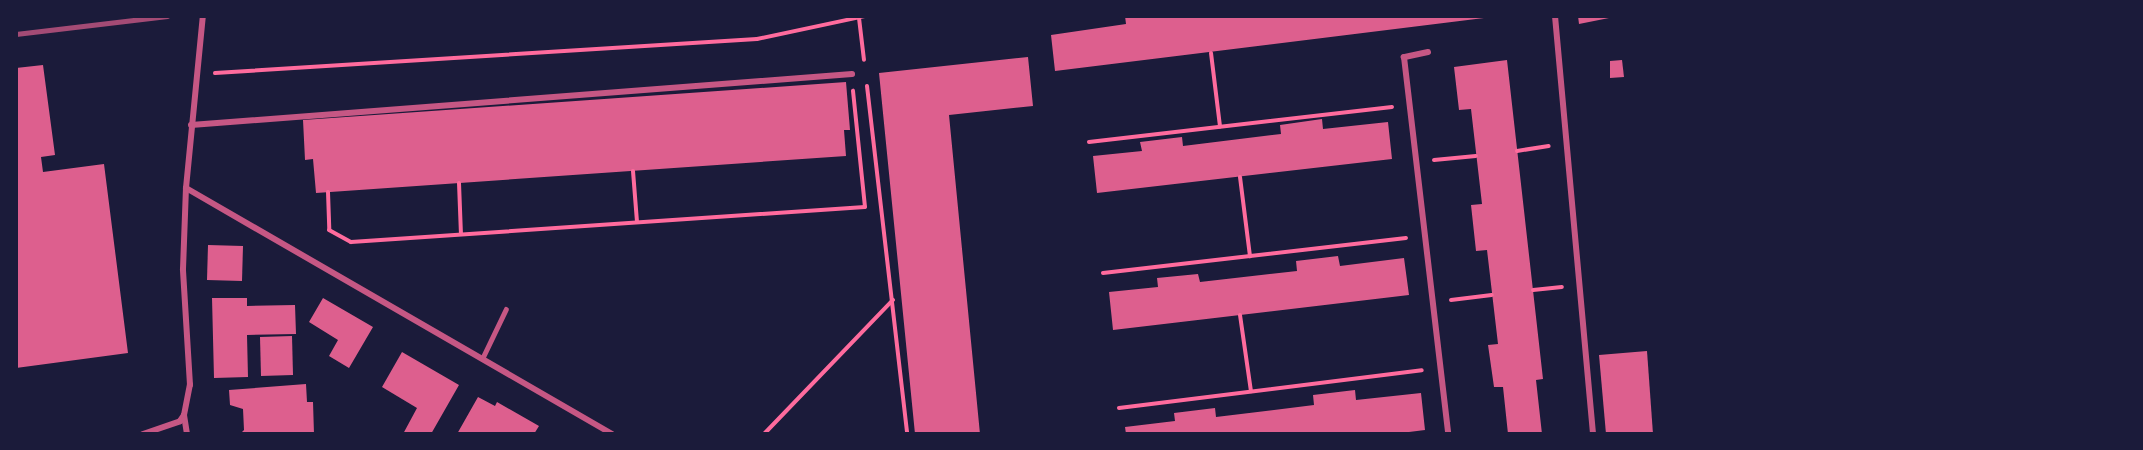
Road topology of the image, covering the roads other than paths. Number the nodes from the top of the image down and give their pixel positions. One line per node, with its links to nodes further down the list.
1 (203, 16): 5 (street)
2 (1555, 16): 14 (street)
3 (1428, 52): 13 (street)
4 (852, 74): 5 (street)
5 (191, 125): 6 (street)
6 (186, 188): 8 (street); 9 (street)
7 (507, 309): 8 (lane)
8 (482, 359): 12 (street)
9 (184, 415): 10 (street); 11 (street)
10 (143, 434)
11 (186, 434)
12 (612, 434)
13 (1448, 434)
14 (1593, 434)

